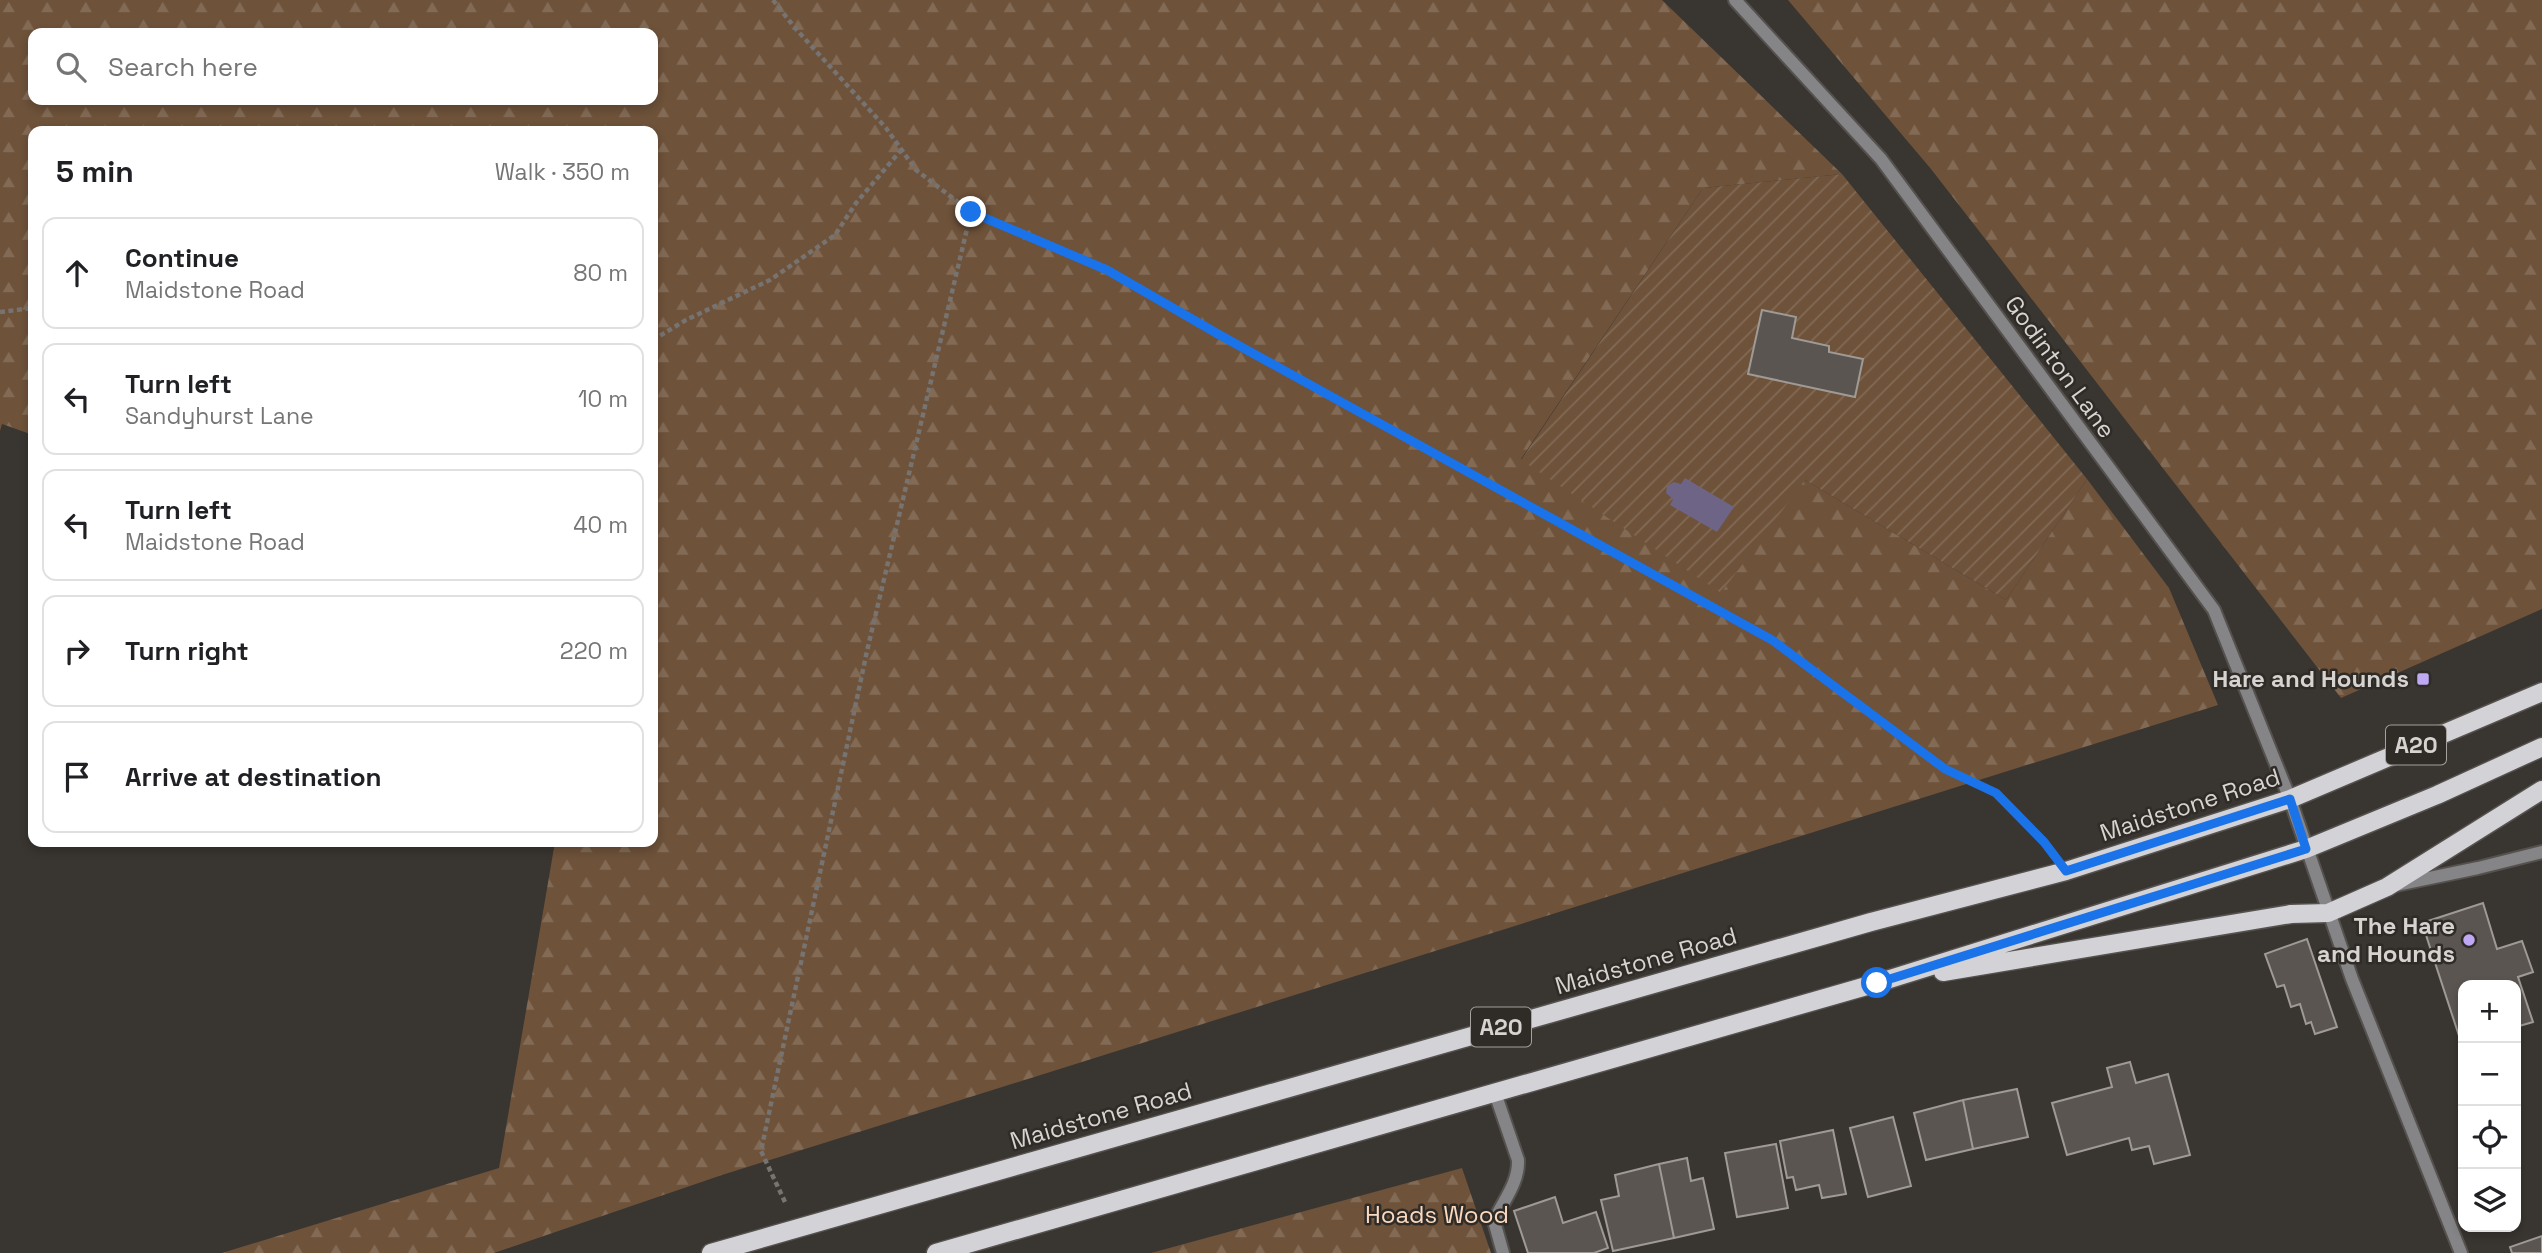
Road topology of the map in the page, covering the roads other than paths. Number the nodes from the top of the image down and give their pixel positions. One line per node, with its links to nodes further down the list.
1 (1735, 0): 5 (street, Godinton Lane)
2 (2542, 692): 5 (main road, Maidstone Road / A20)
3 (2542, 747): 6 (main road, A20)
4 (2542, 790): 8 (main road)
5 (2290, 799): 6 (street, Godinton Lane); 12 (main road, Maidstone Road / A20)
6 (2306, 849): 9 (street, Godinton Lane); 10 (main road, A20)
7 (2542, 852): 8 (street)
8 (2387, 887): 9 (main road)
9 (2328, 913): 10 (main road); 15 (street, Godinton Lane)
10 (1877, 983): 11 (main road, A20)
11 (1495, 1093): 13 (main road, A20); 14 (street)
12 (711, 1253)
13 (936, 1253)
14 (1503, 1253)
15 (2461, 1253)

